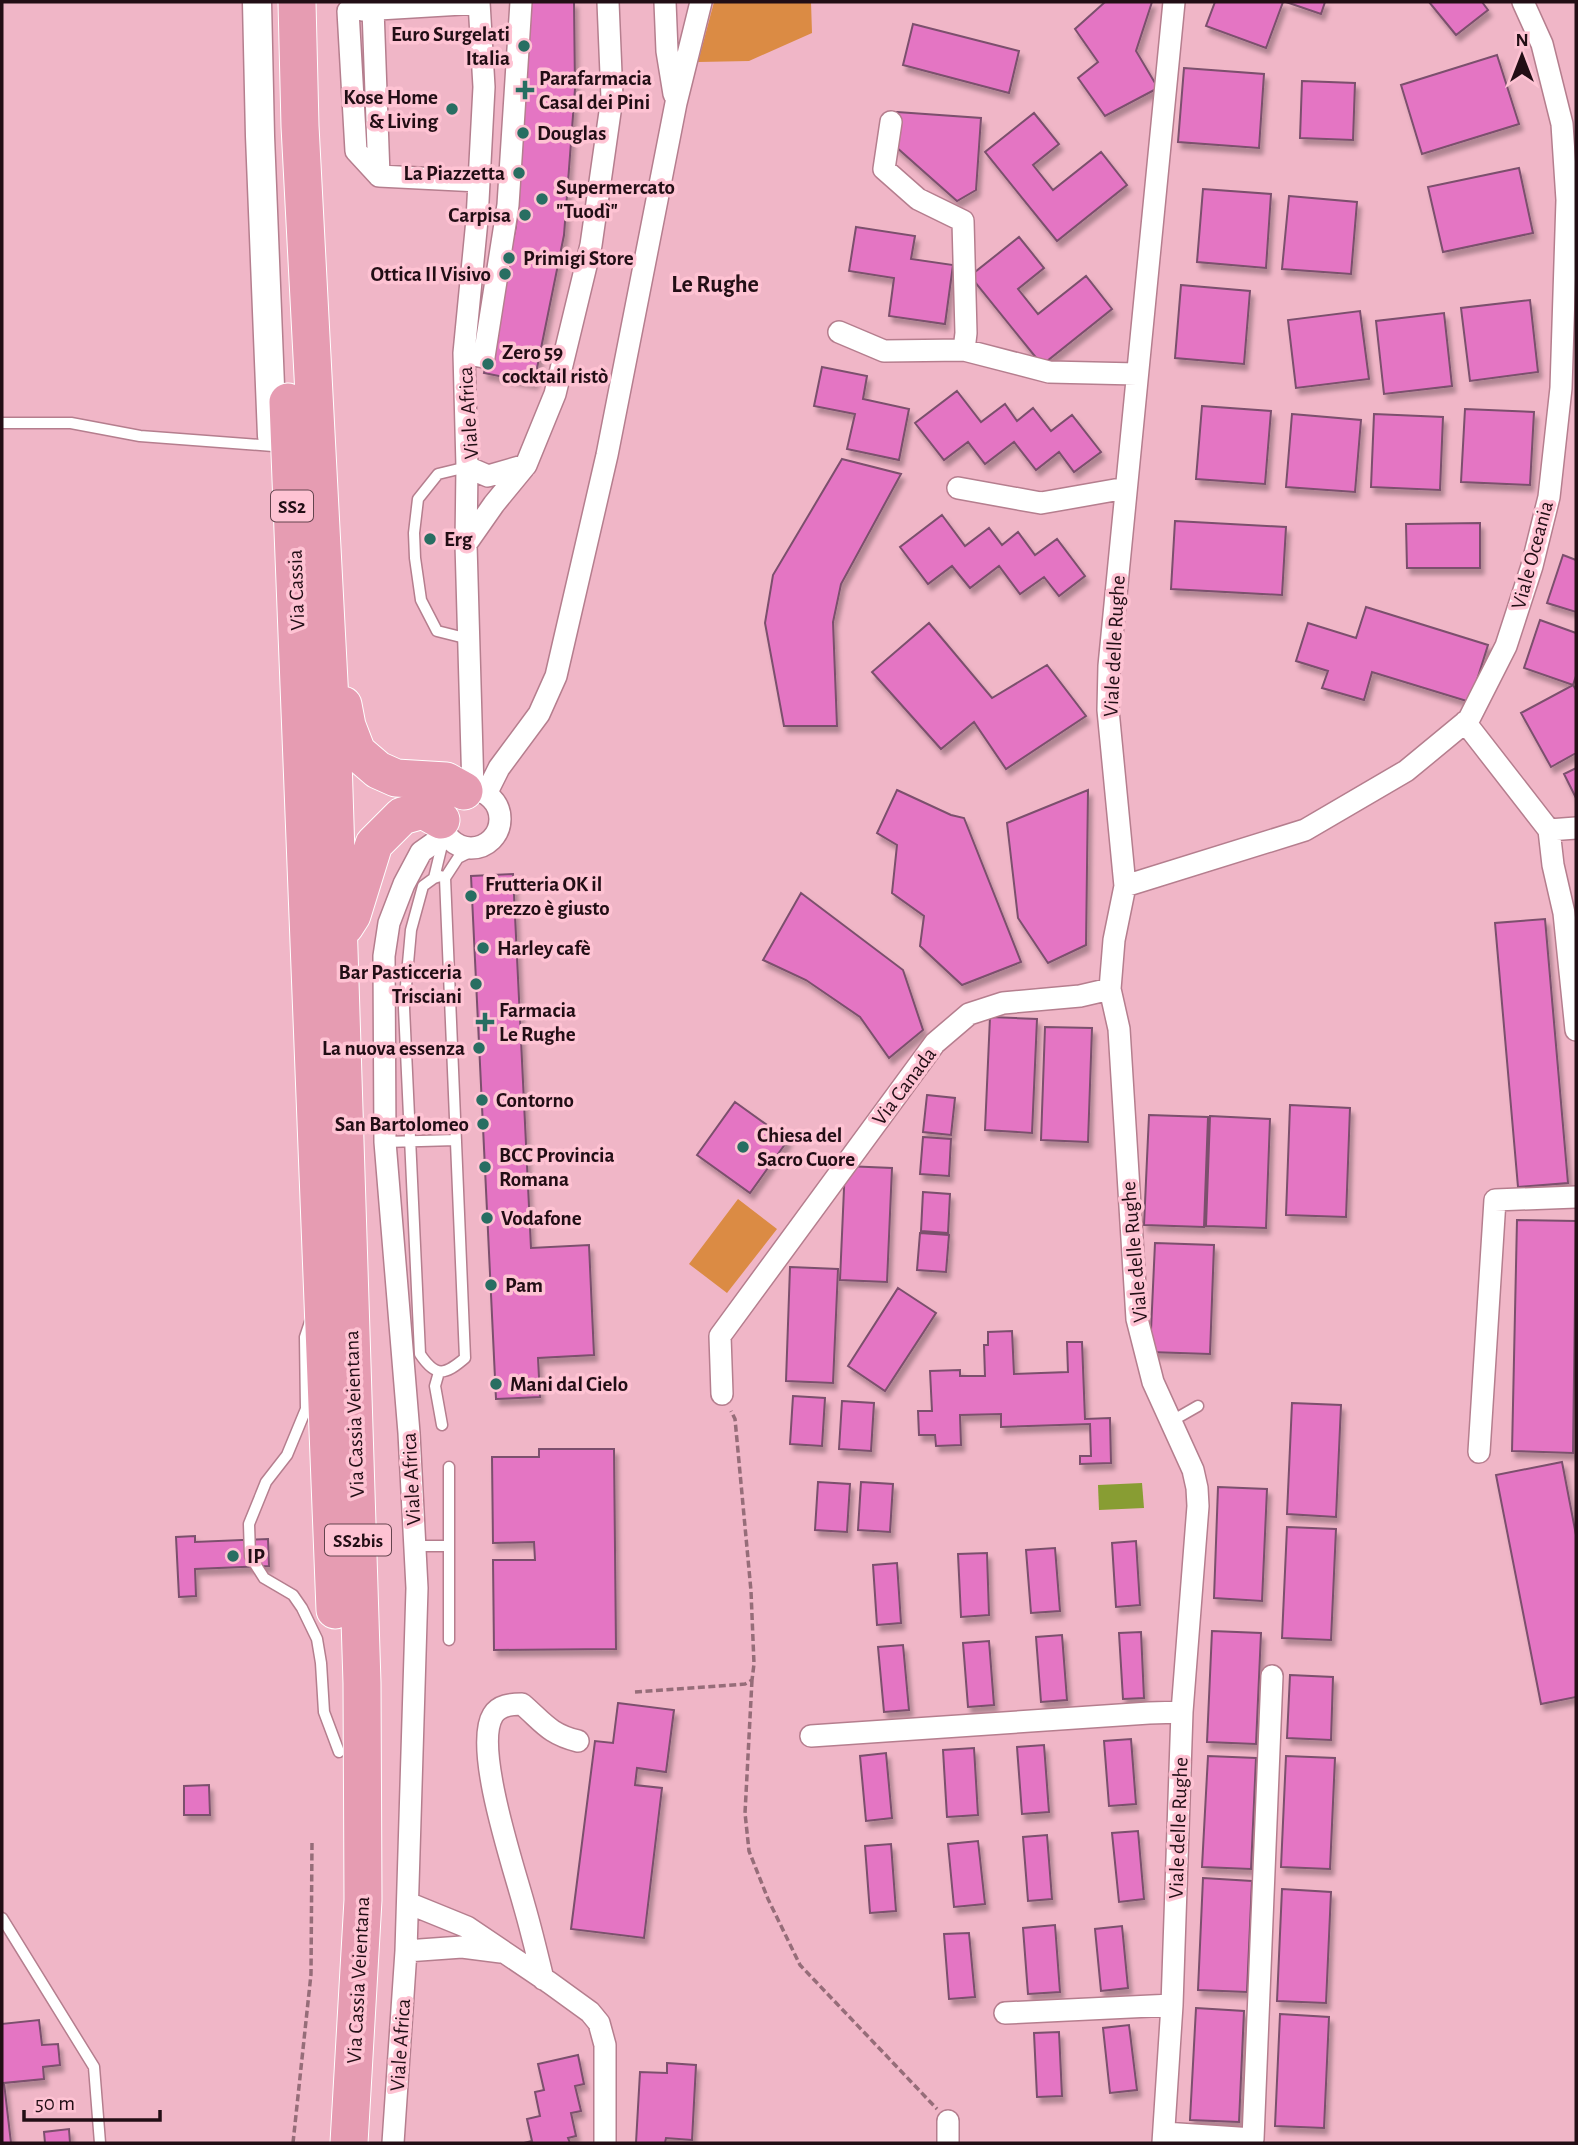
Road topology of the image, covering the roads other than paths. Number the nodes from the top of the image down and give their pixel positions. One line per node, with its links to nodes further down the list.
1 (257, 2): 22 (street)
2 (275, 2): 31 (highway, Via Cassia / SS2)
3 (297, 2): 29 (highway, Via Cassia / SS2)
4 (479, 2): 12 (street, Viale Africa); 16 (street, Viale Africa)
5 (521, 2): 19 (street)
6 (608, 2): 23 (street)
7 (665, 2): 13 (street)
8 (702, 2): 13 (street, Viale Africa)
9 (1174, 2): 20 (street, Viale delle Rughe)
10 (1523, 2): 30 (street, Viale Oceania)
11 (348, 6): 12 (street, Viale Africa); 15 (street)
12 (386, 6): 15 (street)
13 (676, 103): 32 (street, Viale Africa)
14 (891, 122): 18 (street)
15 (379, 176): 16 (street)
16 (479, 181): 19 (street, Viale Africa)
17 (839, 332): 18 (street)
18 (964, 350): 20 (street)
19 (464, 353): 24 (street, Viale Africa)
20 (1138, 374): 26 (street, Viale delle Rughe)
21 (2, 423): 22 (lane)
22 (273, 446): 31 (highway)
23 (526, 466): 24 (street, Viale Africa); 27 (street)
24 (467, 467): 27 (street); 28 (lane)
25 (958, 488): 26 (street)
26 (1126, 488): 38 (street, Viale delle Rughe)
27 (466, 544): 28 (street)
28 (469, 639): 32 (street)
29 (326, 649): 32 (highway); 39 (highway, Via Cassia / SS2)
30 (1465, 722): 34 (street); 38 (street, Viale Oceania)
31 (303, 758): 41 (highway, Via Cassia / SS2)
32 (474, 792): 35 (street, Viale Africa); 36 (street)
33 (1576, 828): 34 (street)
34 (1549, 830): 42 (street)
35 (445, 832): 36 (street); 37 (lane); 39 (highway); 45 (street, Viale Africa)
36 (478, 848): 37 (lane)
37 (440, 878): 43 (lane); 44 (lane)
38 (1125, 886): 40 (street, Viale delle Rughe)
39 (339, 936): 74 (highway, Via Cassia Veientana / SS2bis)
40 (1110, 989): 49 (street, Via Canada); 51 (street, Viale delle Rughe)
41 (312, 1011): 47 (highway, Via Cassia Veientana / SS2bis)
42 (1576, 1030)
43 (410, 1140): 44 (lane); 45 (lane); 48 (lane)
44 (456, 1140): 48 (lane)
45 (385, 1142): 55 (street, Viale Africa)
46 (1576, 1196): 53 (street)
47 (321, 1286): 62 (highway, Via Cassia Veientana / SS2bis); 62 (lane)
48 (439, 1372): 52 (lane)
49 (722, 1394)
50 (1198, 1406): 51 (lane)
51 (1170, 1422): 59 (street, Viale delle Rughe)
52 (442, 1425)
53 (1479, 1452)
54 (449, 1467): 56 (lane)
55 (415, 1546): 56 (lane); 63 (street, Viale Africa)
56 (449, 1546): 57 (lane)
57 (449, 1640)
58 (1272, 1676): 71 (street, Viale delle Rughe)
59 (1182, 1712): 60 (street); 68 (street, Viale delle Rughe)
60 (811, 1736)
61 (578, 1741): 67 (street)
62 (339, 1752): 73 (highway, Via Cassia Veientana / SS2bis)
63 (408, 1903): 65 (street, Viale Africa); 66 (street)
64 (2, 1918): 72 (lane)
65 (406, 1951): 66 (street); 75 (street, Viale Africa)
66 (503, 1953): 67 (street)
67 (543, 1979): 76 (street)
68 (1172, 2006): 69 (street); 71 (street, Viale delle Rughe)
69 (1005, 2013)
70 (948, 2121): 77 (street)
71 (1163, 2138)
72 (100, 2143)
73 (325, 2143)
74 (349, 2143)
75 (393, 2143)
76 (605, 2143)
77 (948, 2143)

